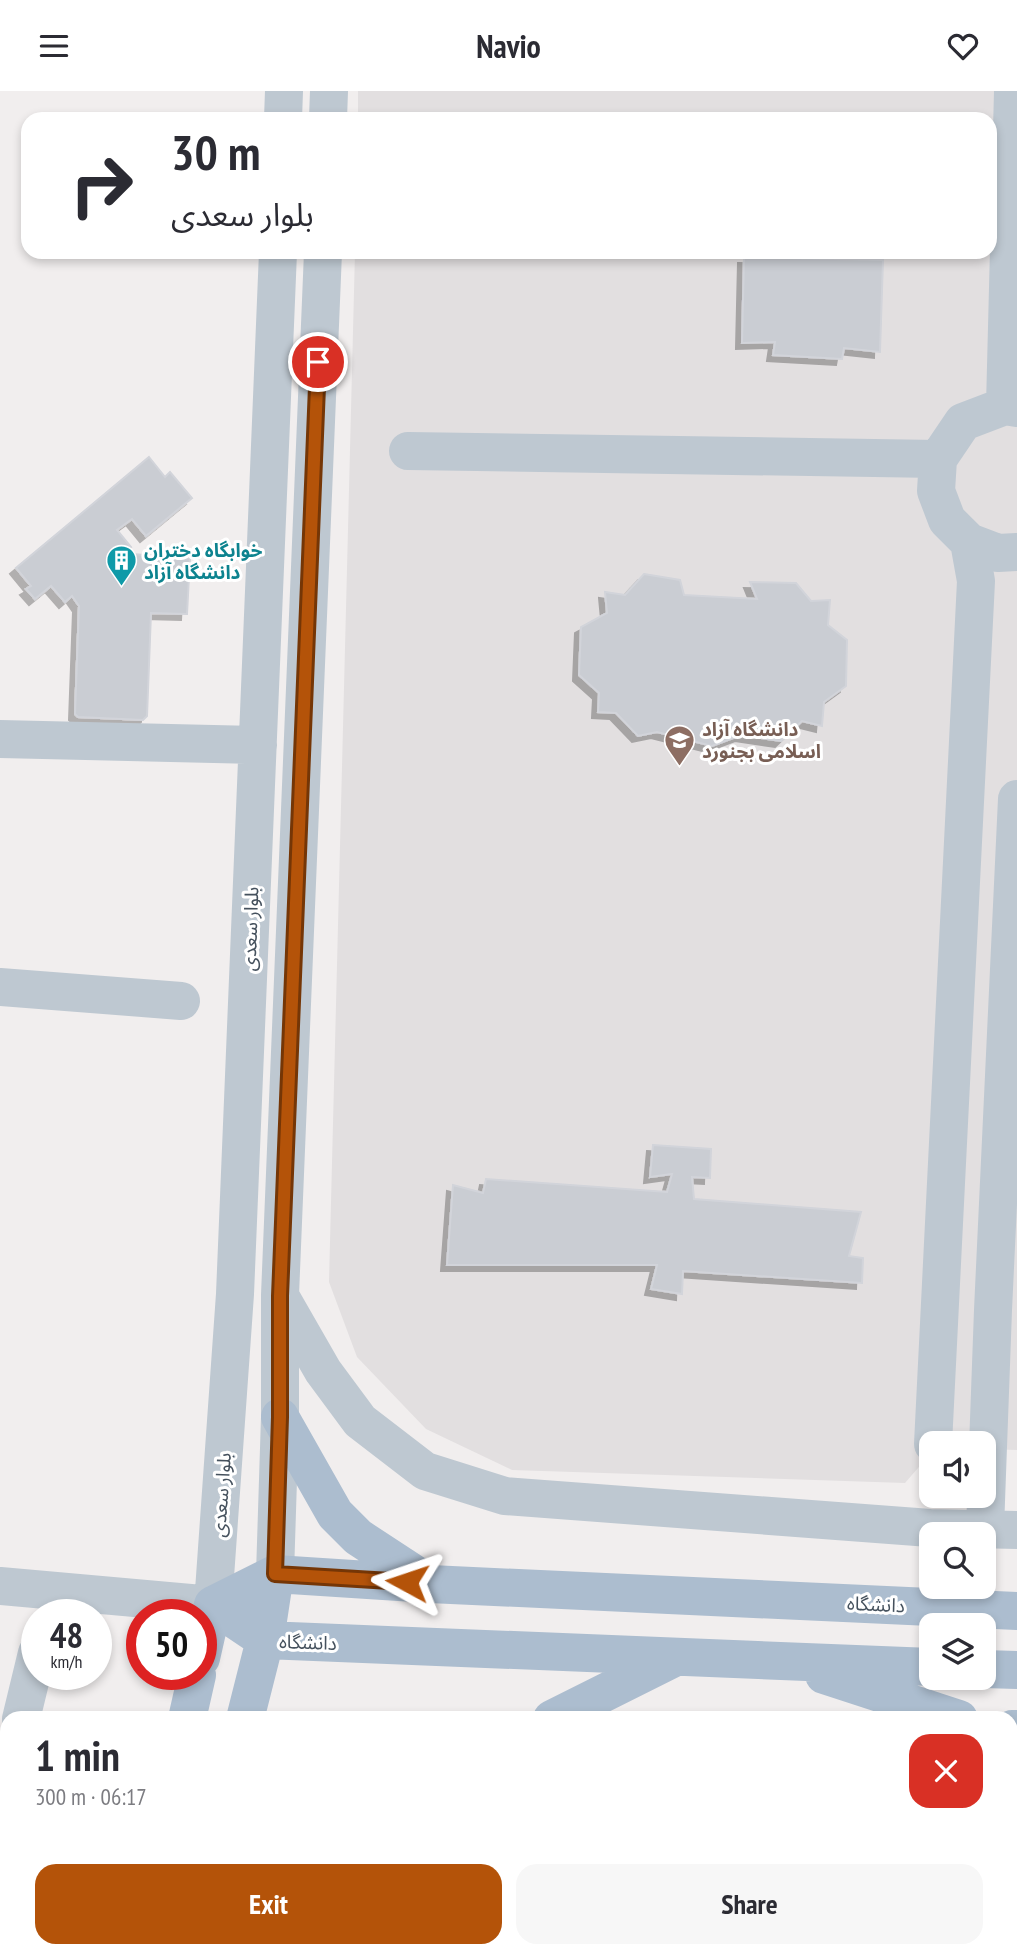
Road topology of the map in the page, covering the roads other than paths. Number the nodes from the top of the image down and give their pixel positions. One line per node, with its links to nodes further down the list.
1 (284, 91): 4 (street)
2 (329, 91): 5 (street)
3 (1013, 91): 8 (street)
4 (283, 112)
5 (328, 112)
6 (278, 259): 14 (street, بلوار سعدی)
7 (323, 259): 18 (street)
8 (1011, 407): 10 (street)
9 (408, 451): 10 (street)
10 (938, 460): 11 (street)
11 (969, 542): 12 (street); 20 (street)
12 (1017, 552)
13 (0, 739): 14 (street)
14 (258, 745): 27 (street, بلوار سعدی)
15 (1017, 799): 22 (street)
16 (0, 987): 17 (street)
17 (181, 1001)
18 (280, 1296): 19 (street); 21 (street)
19 (280, 1417): 23 (street); 24 (main road)
20 (934, 1431)
21 (931, 1512): 22 (street)
22 (1001, 1529)
23 (275, 1574): 24 (main road, دانشگاه); 28 (main road); 31 (main road)
24 (430, 1584): 30 (main road, دانشگاه)
25 (0, 1586): 26 (street)
26 (37, 1599)
27 (213, 1599)
28 (217, 1603)
29 (217, 1608): 31 (main road, دانشگاه)
30 (1017, 1611)
31 (265, 1640): 32 (main road, دانشگاه); 41 (main road)
32 (677, 1656): 33 (main road, دانشگاه); 42 (main road)
33 (778, 1660): 34 (main road, دانشگاه); 43 (main road)
34 (919, 1666)
35 (996, 1669): 36 (main road)
36 (1017, 1670)
37 (28, 1690): 39 (street)
38 (194, 1690): 40 (main road)
39 (23, 1711)
40 (189, 1711)
41 (247, 1711)
42 (568, 1711)
43 (934, 1711)

